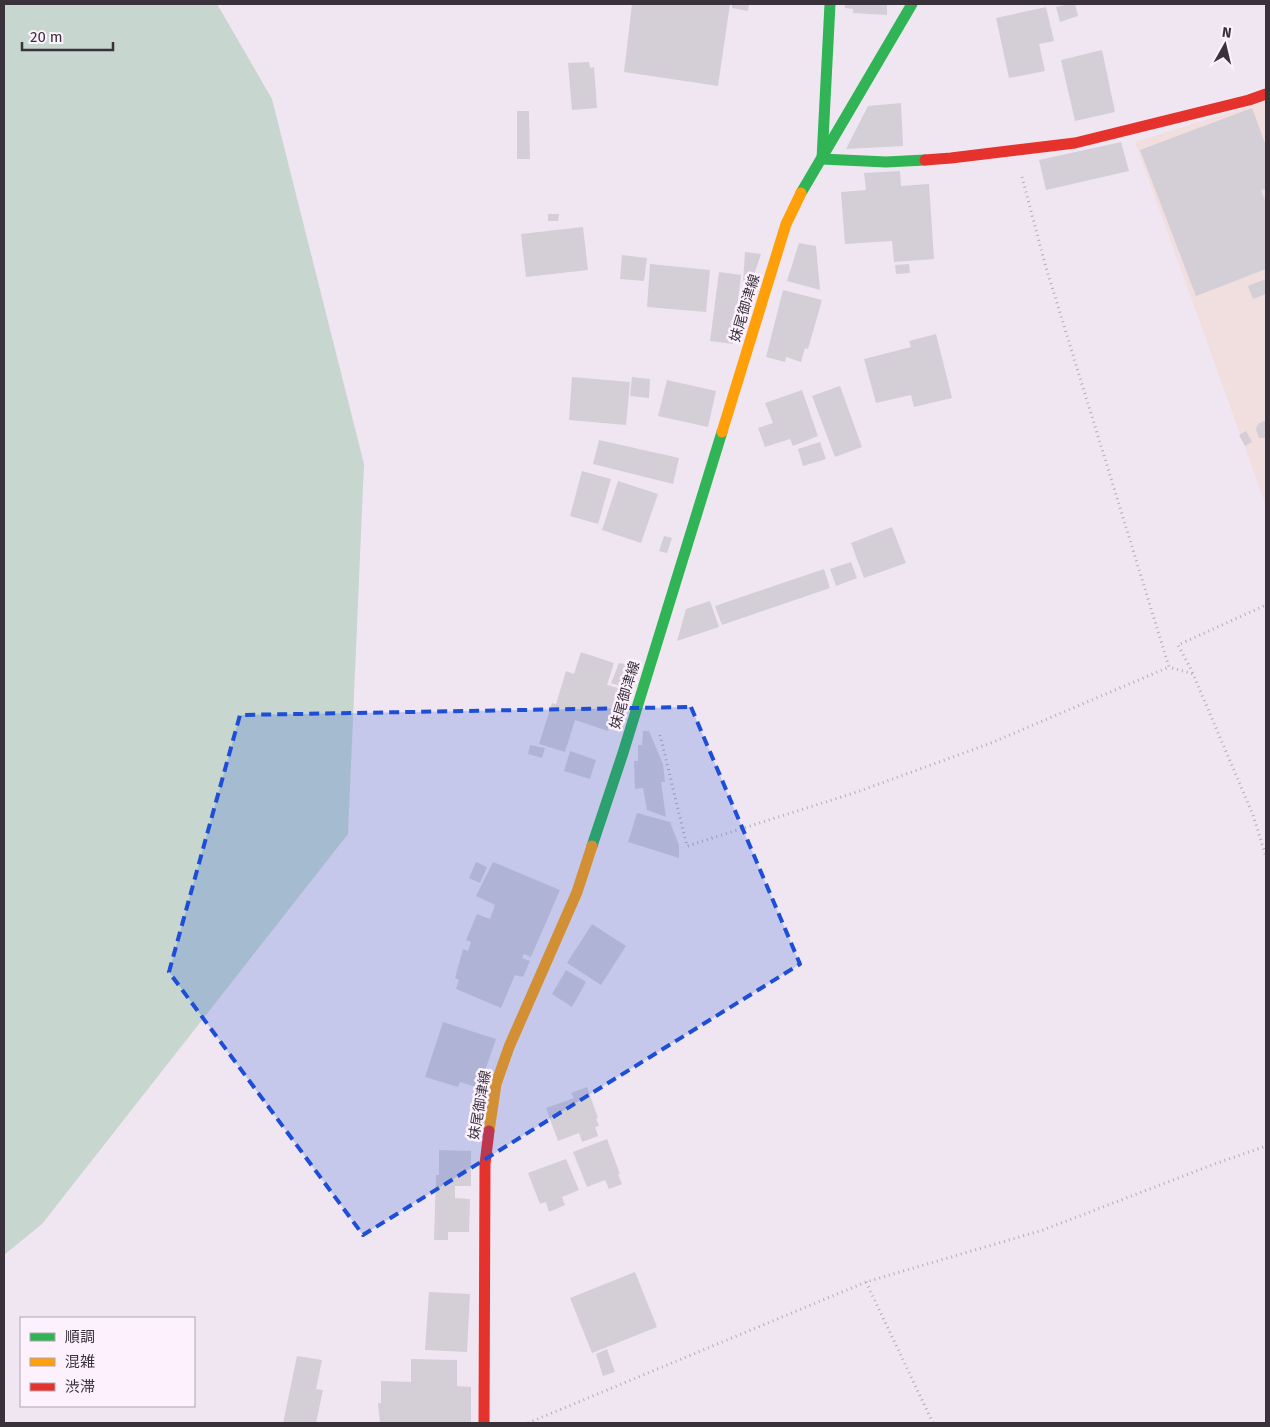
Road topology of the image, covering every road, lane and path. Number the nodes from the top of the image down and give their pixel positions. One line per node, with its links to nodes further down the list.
1 (830, 4): 5 (main road)
2 (912, 4): 5 (main road, 妹尾御津線)
3 (1266, 94): 4 (main road)
4 (1015, 150): 5 (main road); 7 (path)
5 (822, 159): 13 (main road, 妹尾御津線)
6 (1266, 605): 8 (path)
7 (1169, 666): 8 (path); 9 (path)
8 (1194, 674): 10 (path)
9 (660, 733)
10 (1266, 857)
11 (1266, 1146): 12 (path)
12 (866, 1282): 14 (path); 15 (path)
13 (484, 1423)
14 (528, 1423)
15 (933, 1423)

